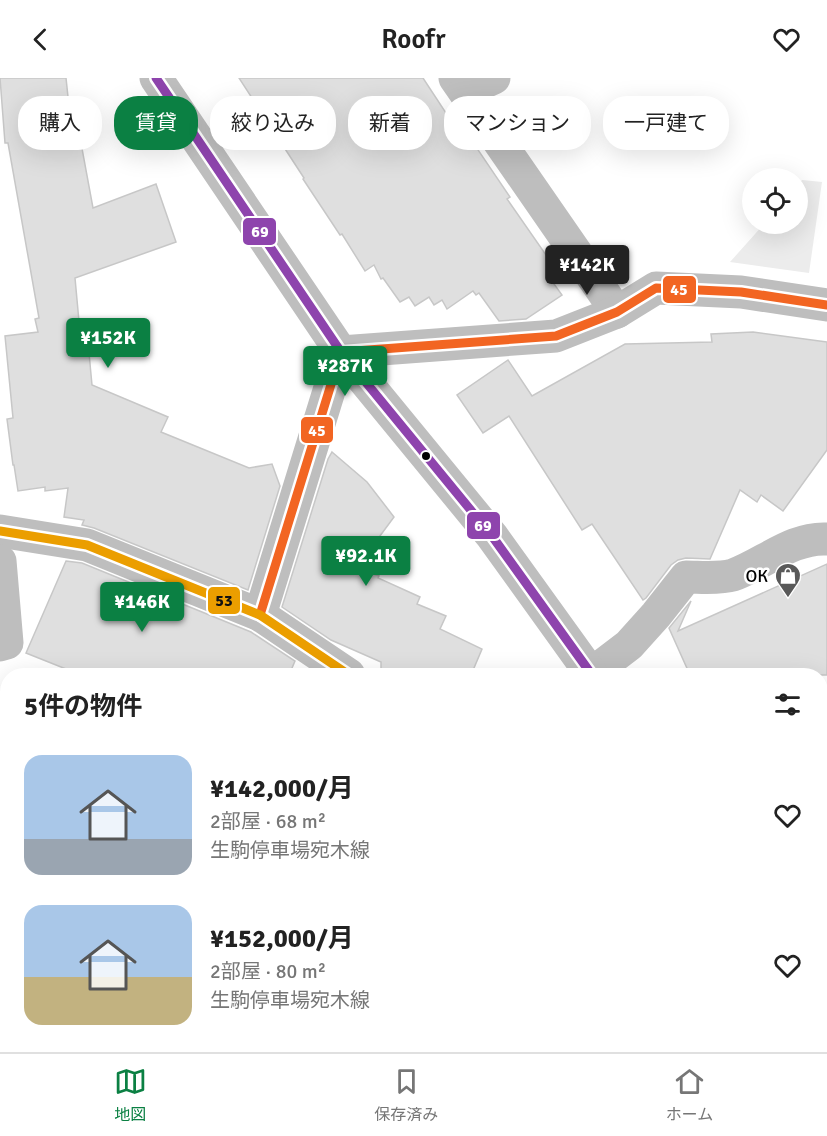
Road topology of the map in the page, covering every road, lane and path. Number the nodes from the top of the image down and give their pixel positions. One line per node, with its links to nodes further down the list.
1 (156, 78): 5 (main road)
2 (471, 82): 4 (main road)
3 (827, 305): 4 (main road)
4 (617, 312): 5 (main road)
5 (341, 352): 9 (main road); 12 (main road)
6 (0, 531): 9 (main road)
7 (827, 538): 13 (main road)
8 (0, 561): 10 (main road)
9 (260, 615): 11 (main road)
10 (0, 645)
11 (339, 668)
12 (587, 668)
13 (601, 668)

